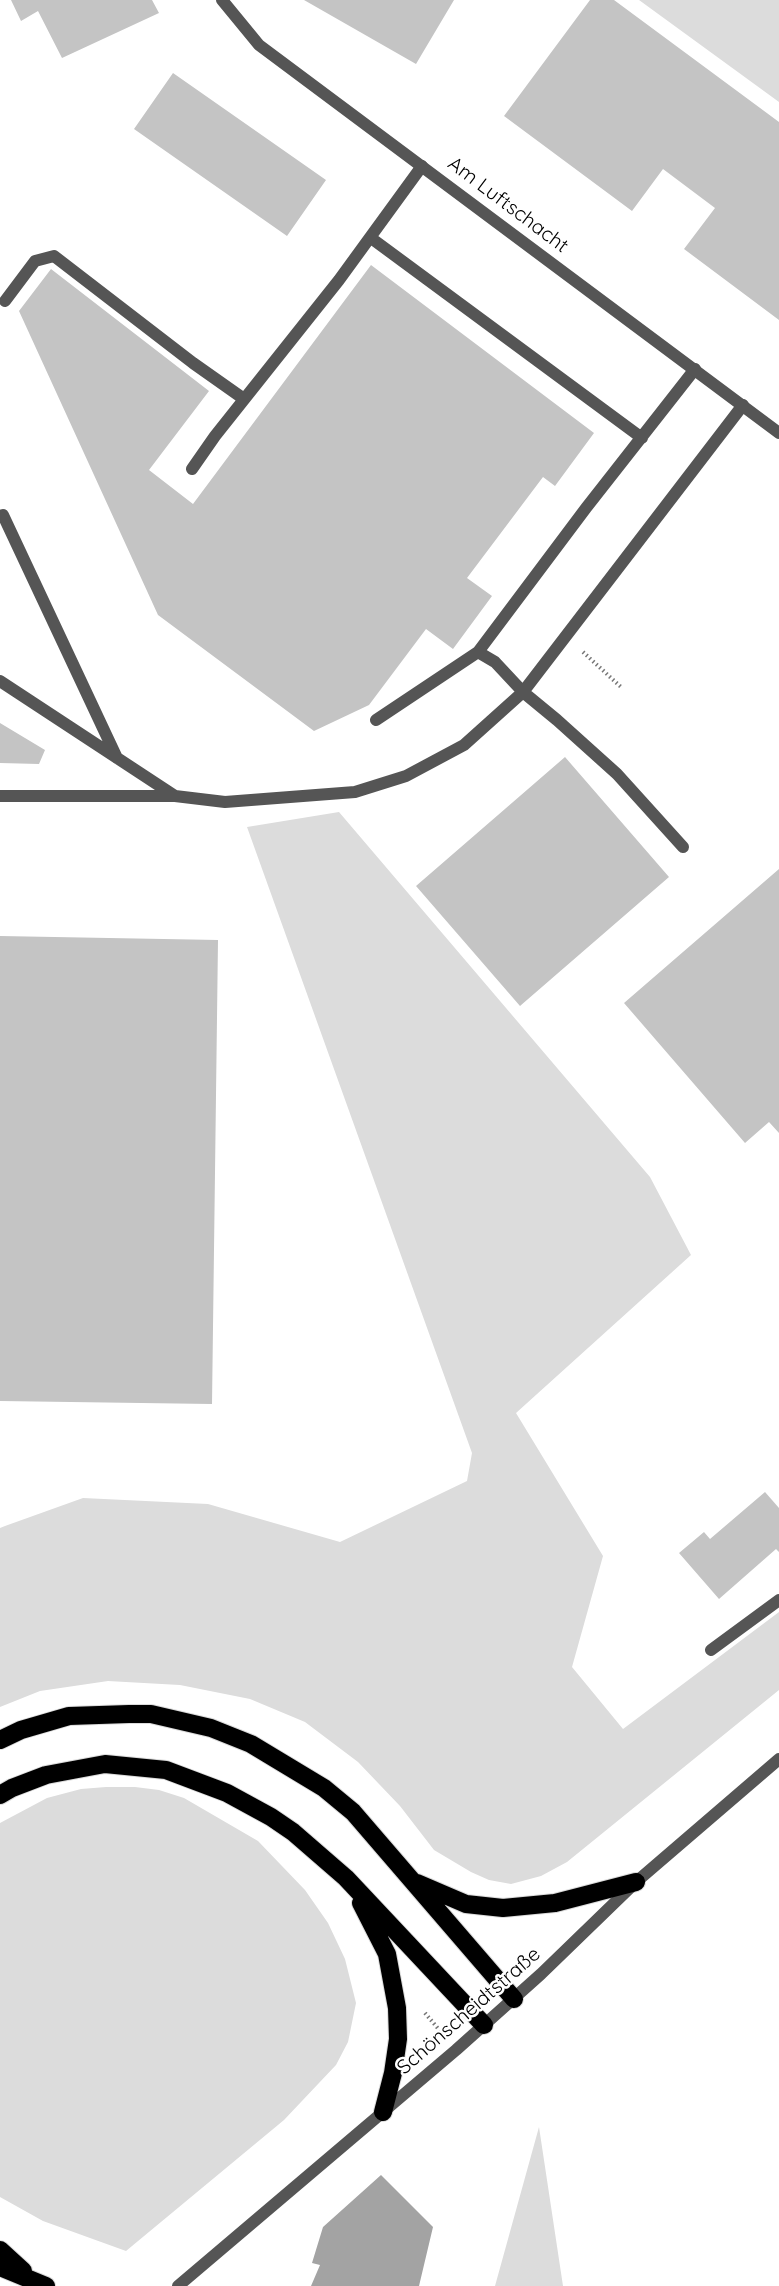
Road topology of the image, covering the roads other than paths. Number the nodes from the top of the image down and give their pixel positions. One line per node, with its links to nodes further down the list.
1 (222, 0): 2 (street, Am Luftschacht)
2 (422, 166): 3 (street); 5 (street, Am Luftschacht)
3 (371, 238): 6 (street); 9 (street)
4 (5, 301): 6 (street)
5 (695, 369): 7 (street, Am Luftschacht); 9 (street)
6 (244, 399): 10 (street)
7 (743, 405): 8 (street, Am Luftschacht); 14 (street)
8 (779, 433)
9 (642, 438): 12 (street)
10 (192, 469)
11 (3, 515): 16 (street)
12 (477, 652): 14 (street); 15 (street)
13 (0, 681): 16 (street)
14 (524, 692): 18 (street); 19 (street)
15 (376, 720)
16 (117, 758): 18 (street)
17 (0, 796): 18 (street)
18 (175, 796)
19 (682, 847)
20 (779, 1600): 21 (street)
21 (711, 1650)
22 (0, 1740): 26 (highway)
23 (779, 1759): 27 (street, Schönscheidtstraße)
24 (0, 1795): 25 (highway)
25 (346, 1878): 29 (highway); 30 (highway)
26 (413, 1882): 27 (highway); 28 (highway)
27 (636, 1882): 28 (street, Schönscheidtstraße)
28 (514, 1999): 29 (street, Schönscheidtstraße)
29 (484, 2025): 30 (street, Schönscheidtstraße)
30 (383, 2112): 34 (street, Schönscheidtstraße)
31 (0, 2250): 33 (highway)
32 (0, 2267): 33 (highway)
33 (40, 2283)
34 (178, 2286)

